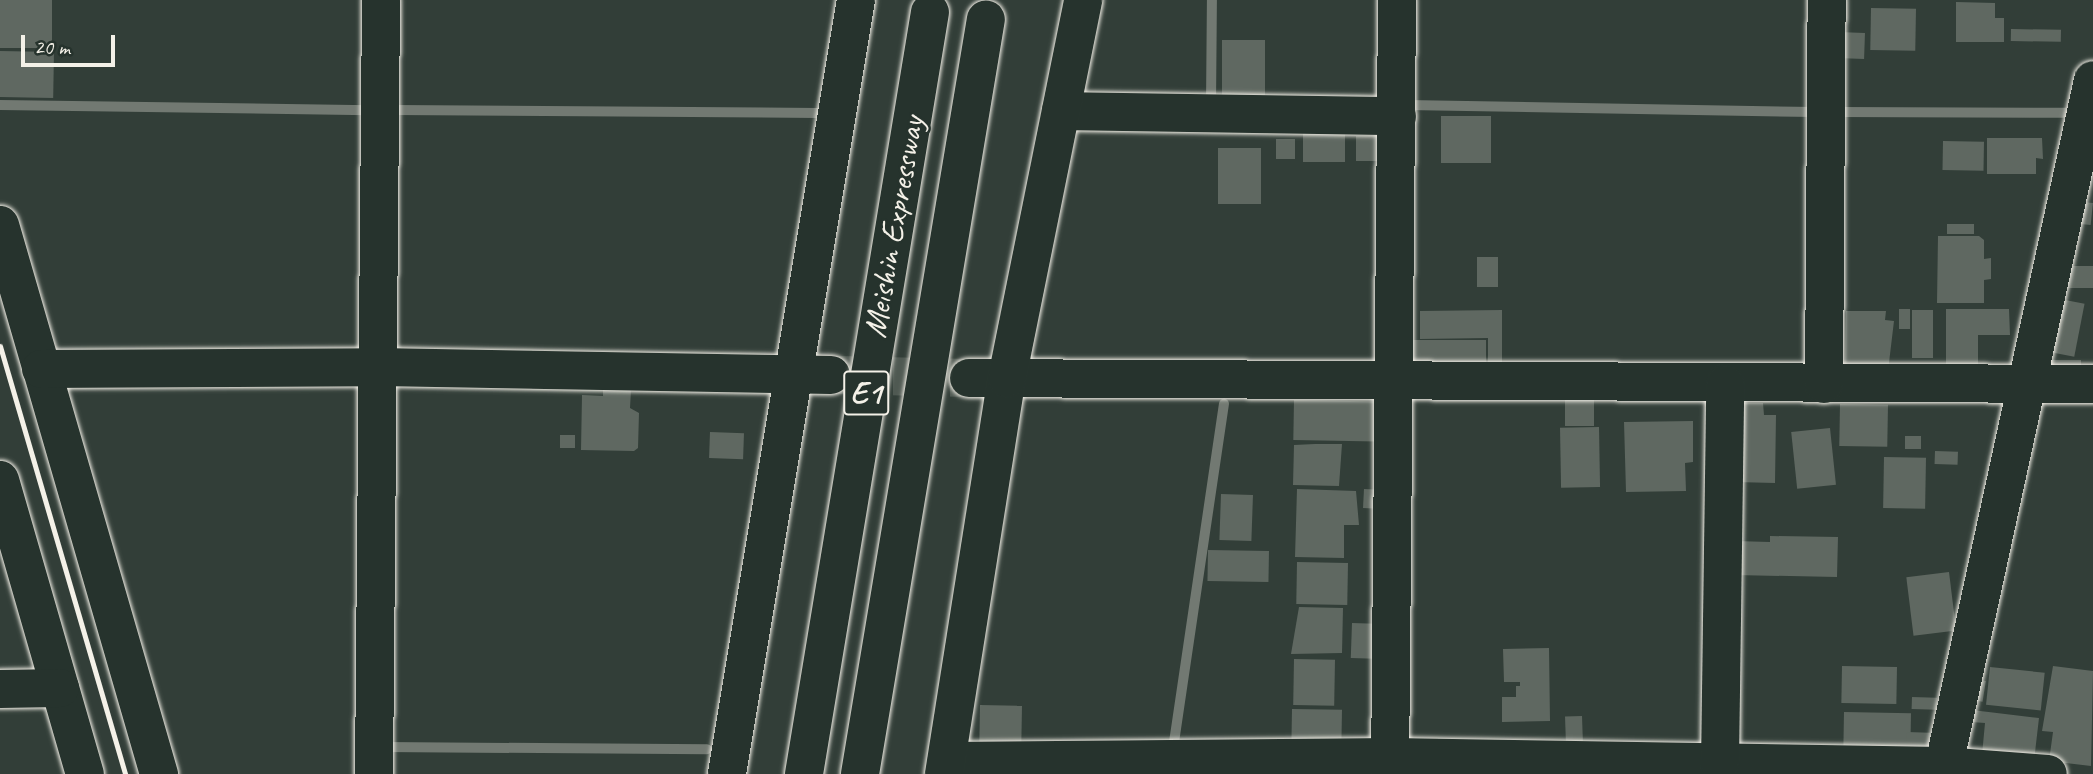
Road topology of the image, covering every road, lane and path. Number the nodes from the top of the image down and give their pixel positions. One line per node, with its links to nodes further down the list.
1 (381, 0): 12 (main road)
2 (856, 0): 14 (main road)
3 (1083, 0): 9 (main road)
4 (1397, 0): 10 (main road)
5 (1827, 0): 20 (main road)
6 (930, 12): 33 (main road, Meishin Expressway / E1, bridge)
7 (986, 19): 34 (main road, Meishin Expressway / E1, bridge)
8 (2093, 80): 18 (main road)
9 (1061, 111): 10 (main road); 16 (main road)
10 (1397, 116): 17 (main road)
11 (0, 225): 13 (main road)
12 (379, 367): 13 (main road); 14 (main road); 31 (main road)
13 (41, 369): 30 (main road)
14 (813, 374): 32 (main road)
15 (970, 378): 16 (main road)
16 (1007, 379): 17 (main road); 27 (main road)
17 (1394, 379): 19 (main road); 26 (main road)
18 (2028, 383): 20 (main road); 21 (main road); 28 (main road)
19 (1725, 384): 20 (main road); 25 (main road)
20 (1824, 384)
21 (2093, 384)
22 (0, 480): 23 (main road)
23 (60, 688): 24 (main road); 29 (main road)
24 (0, 689)
25 (1720, 763): 26 (main road); 28 (main road)
26 (1391, 766): 27 (main road)
27 (946, 768)
28 (1943, 770): 35 (main road)
29 (85, 774)
30 (159, 774)
31 (374, 774)
32 (727, 774)
33 (804, 774)
34 (860, 774)
35 (2048, 774)

